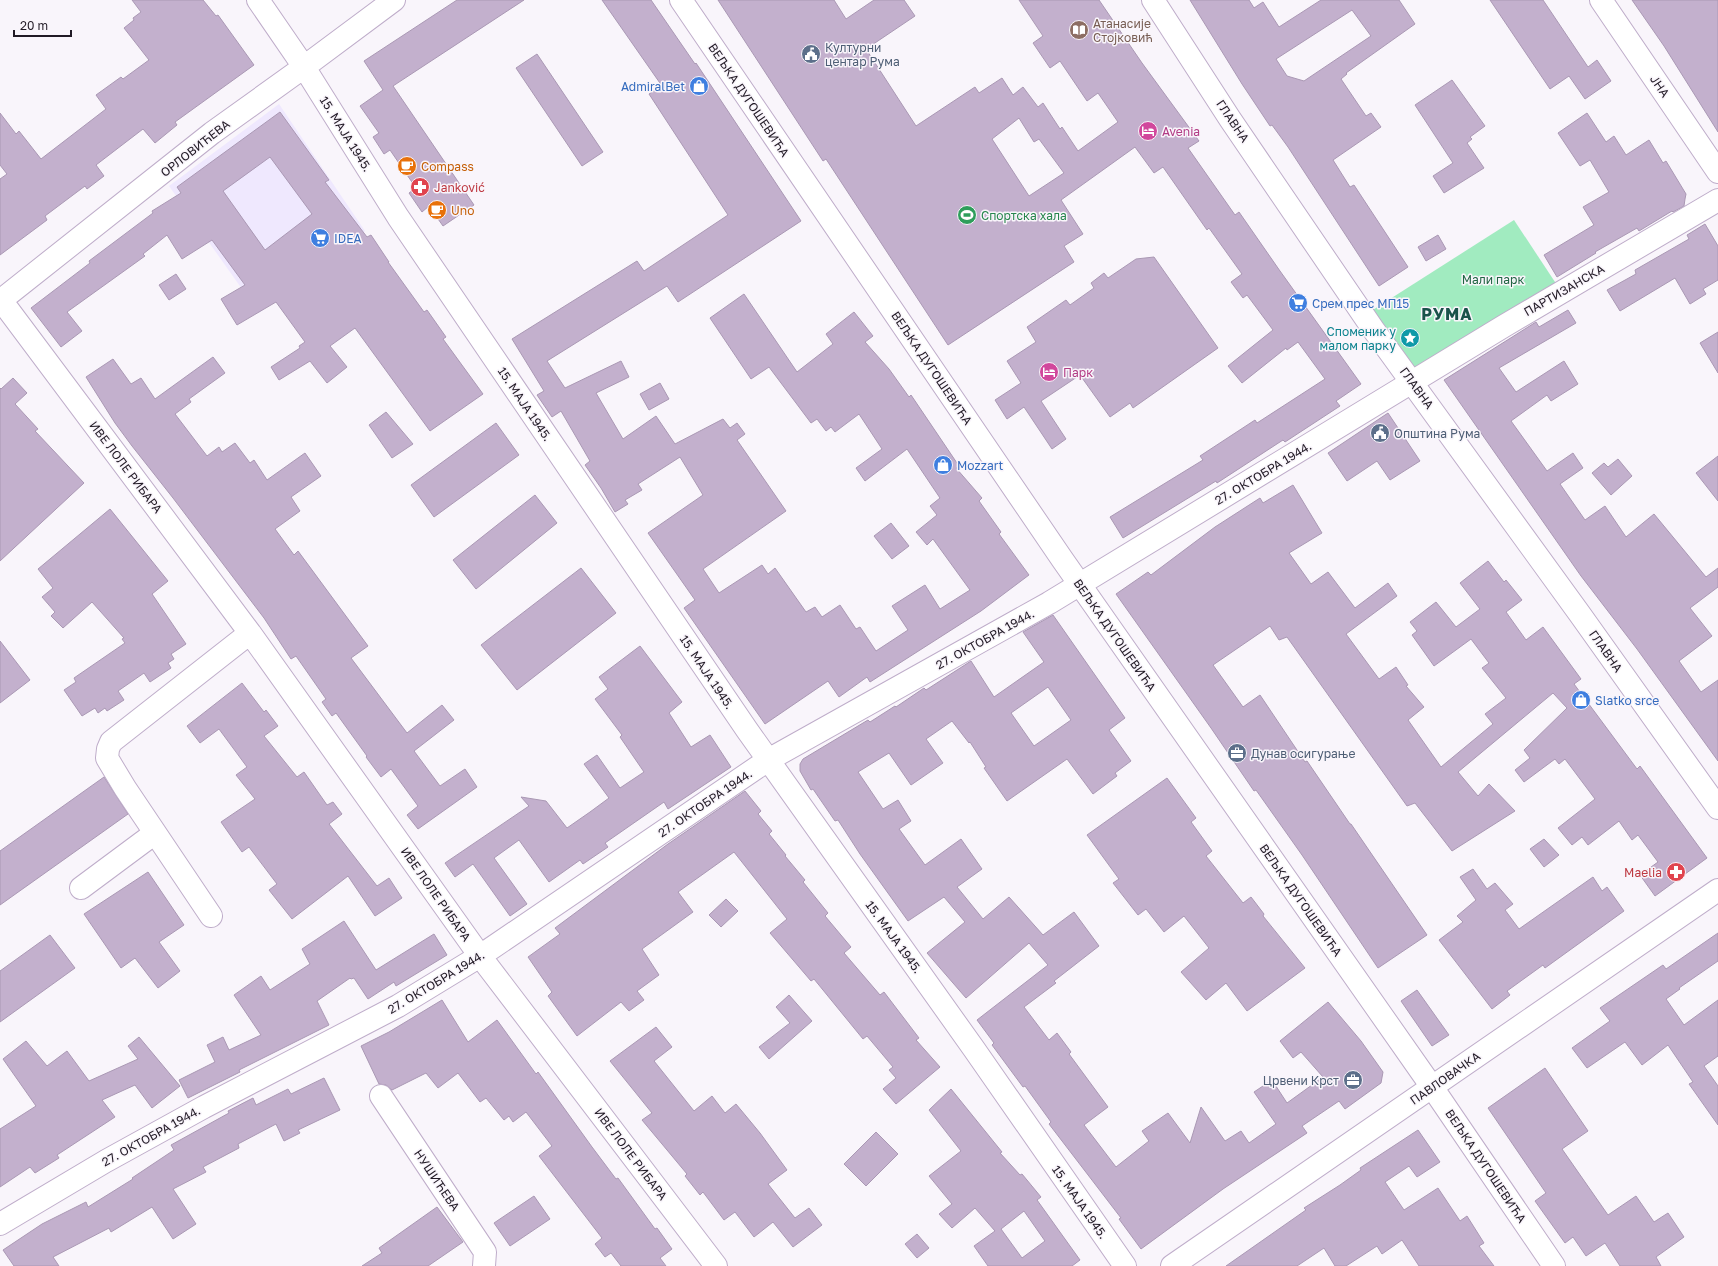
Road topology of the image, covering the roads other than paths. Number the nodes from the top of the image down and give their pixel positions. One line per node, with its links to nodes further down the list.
1 (258, 0): 6 (street, 15. МАЈА 1945.)
2 (394, 0): 6 (street, ОРЛОВИЋЕВА)
3 (681, 0): 11 (street, ВЕЉКА ДУГОШЕВИЋА)
4 (1153, 0): 10 (street, ГЛАВНА)
5 (1601, 0): 7 (street, ЈНА)
6 (304, 67): 9 (street, ОРЛОВИЋЕВА); 13 (street, 15. МАЈА 1945.)
7 (1718, 172)
8 (1718, 200): 10 (street, ПАРТИЗАНСКА)
9 (1, 301): 12 (street, ИВЕ ЛОЛЕ РИБАРА)
10 (1412, 382): 11 (street, 27. ОКТОБРА 1944.); 14 (street, ГЛАВНА)
11 (1080, 584): 13 (street, 27. ОКТОБРА 1944.); 20 (street, ВЕЉКА ДУГОШЕВИЋА)
12 (250, 633): 15 (street); 19 (street, ИВЕ ЛОЛЕ РИБАРА)
13 (768, 760): 19 (street, 27. ОКТОБРА 1944.); 25 (street, 15. МАЈА 1945.)
14 (1718, 808)
15 (155, 833): 16 (street); 18 (street)
16 (81, 888)
17 (1718, 890): 20 (street, ПАВЛОВАЧКА)
18 (211, 916)
19 (480, 956): 22 (street, 27. ОКТОБРА 1944.); 24 (street, ИВЕ ЛОЛЕ РИБАРА)
20 (1432, 1087): 26 (street, ПАВЛОВАЧКА); 27 (street, ВЕЉКА ДУГОШЕВИЋА)
21 (381, 1096): 23 (street, НУШИЋЕВА)
22 (0, 1224)
23 (484, 1266)
24 (716, 1266)
25 (1125, 1266)
26 (1172, 1266)
27 (1554, 1266)

